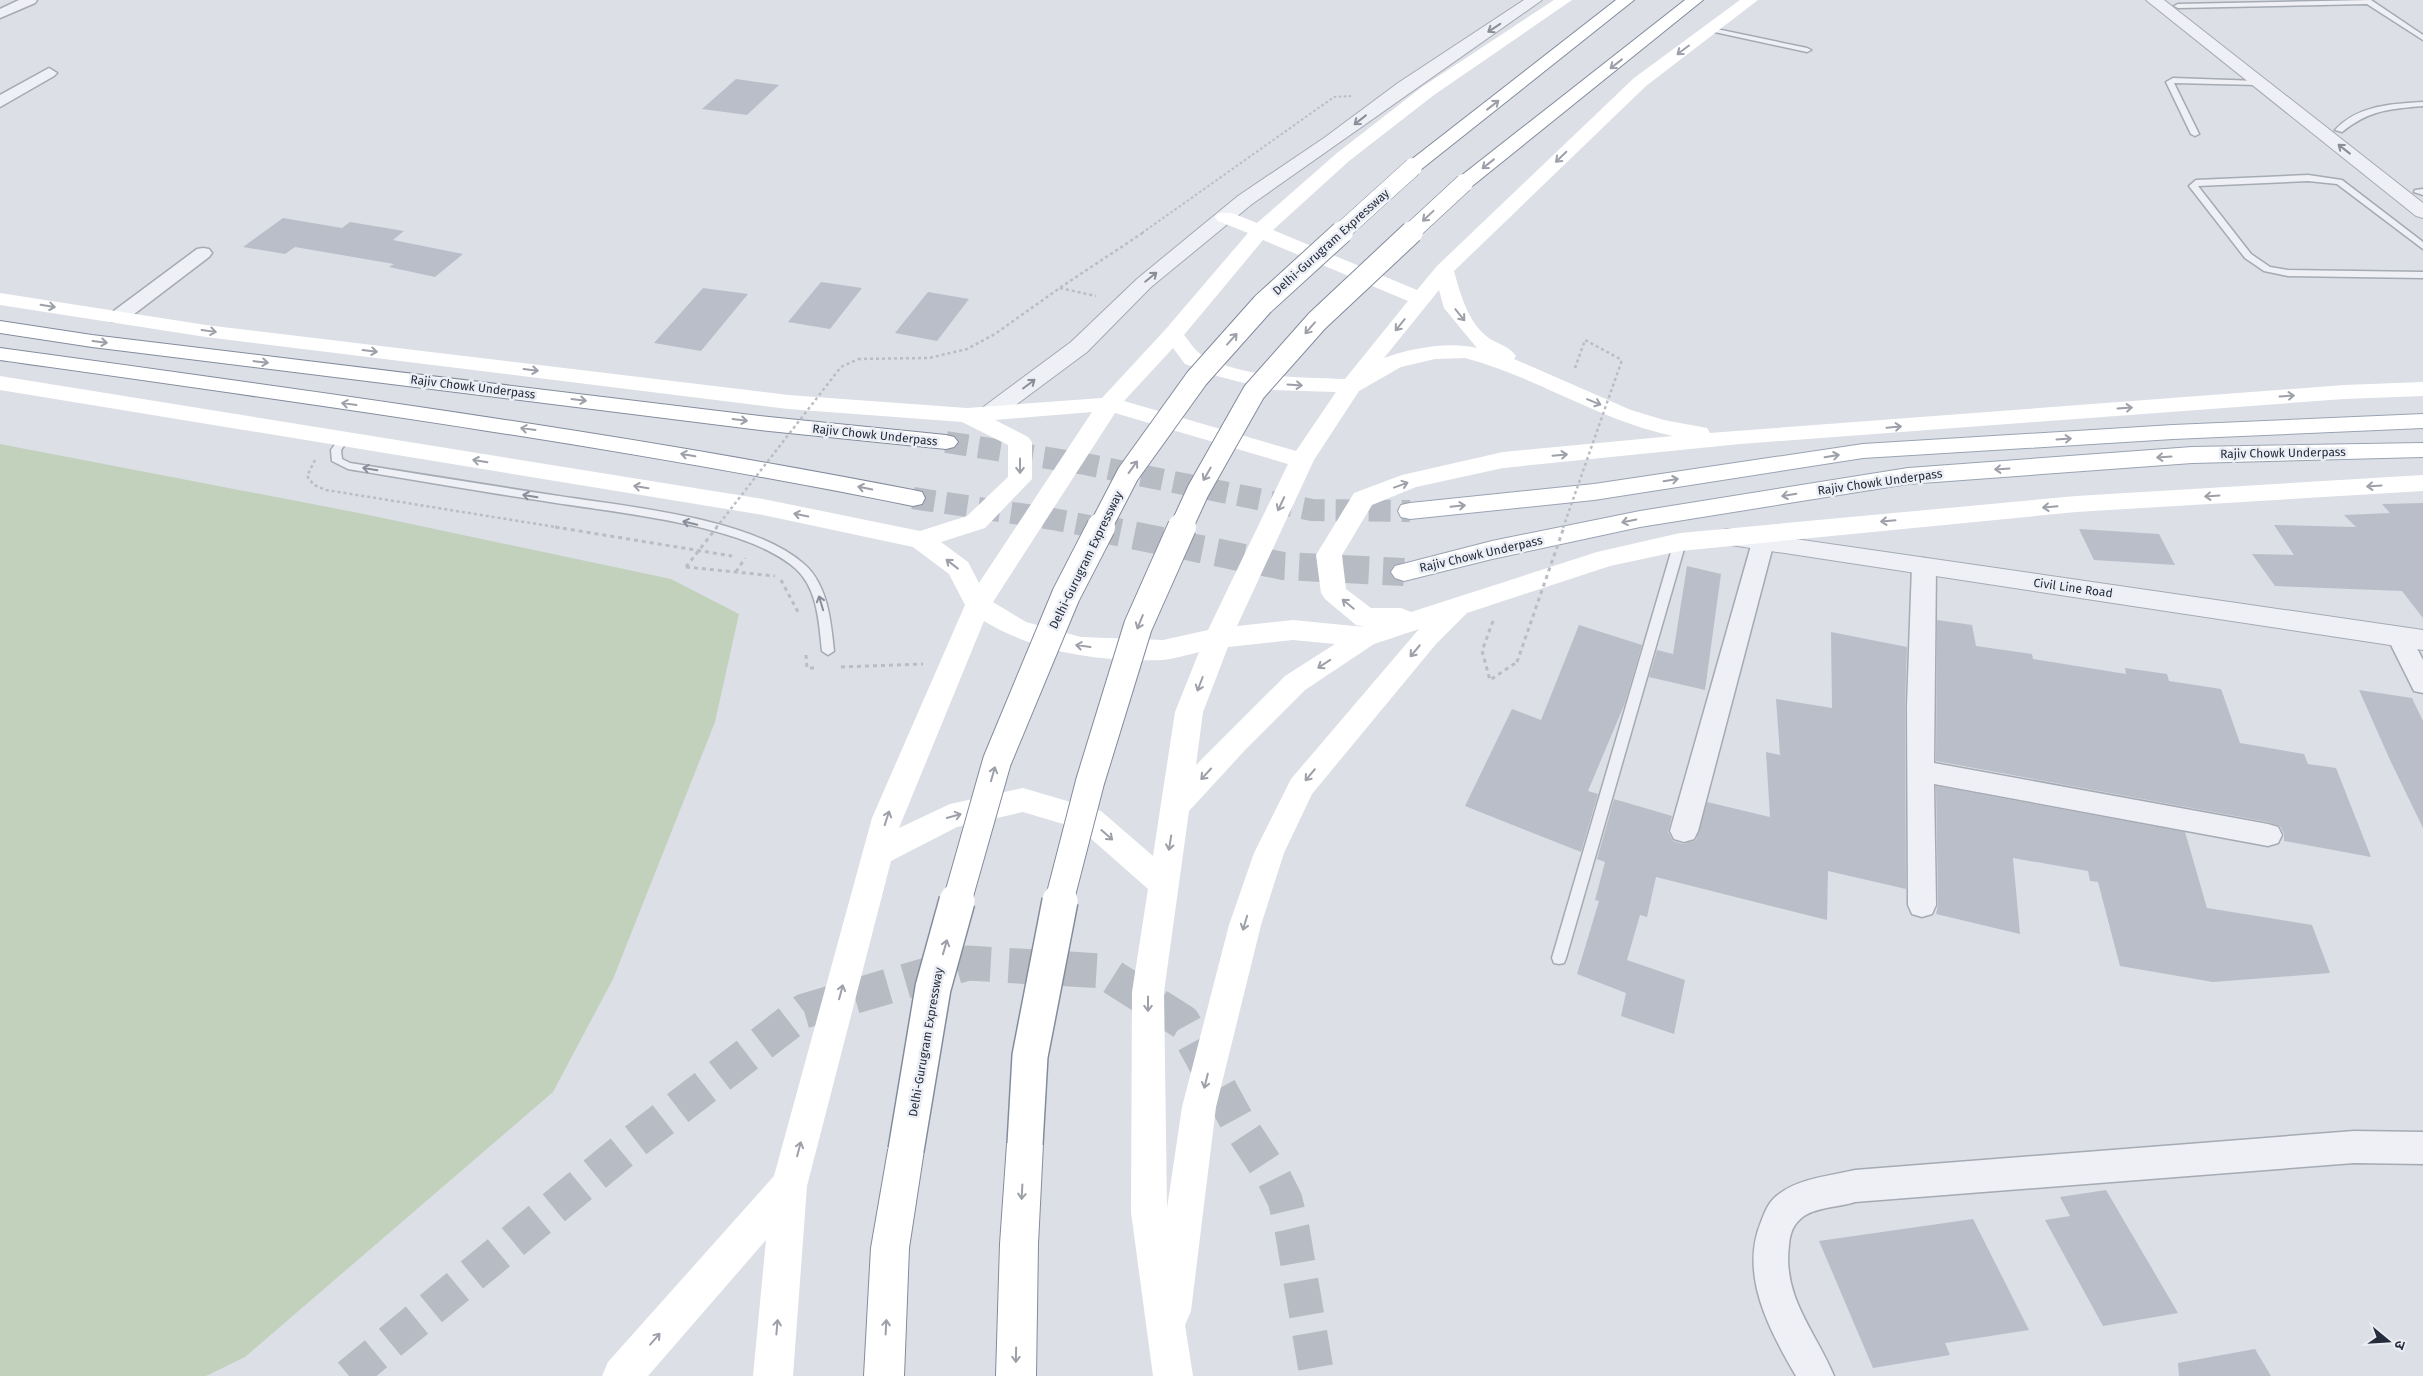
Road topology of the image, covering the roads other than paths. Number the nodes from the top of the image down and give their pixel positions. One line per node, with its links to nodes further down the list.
1 (30, 0): 11 (street)
2 (1534, 0): 23 (street, one-way to 23)
3 (1564, 0): 24 (main road)
4 (1626, 0): 77 (main road, Delhi-Gurugram Expressway, one-way to 4, bridge)
5 (1694, 0): 78 (main road, one-way to 78, bridge)
6 (1750, 0): 12 (main road)
7 (2154, 0): 16 (street)
8 (2368, 1): 9 (lane); 13 (lane)
9 (2221, 2): 10 (lane)
10 (2175, 3): 19 (street)
11 (0, 14)
12 (1710, 29): 14 (lane); 27 (main road, one-way to 27)
13 (2423, 38)
14 (1807, 50)
15 (49, 72): 17 (street)
16 (2258, 83): 20 (lane); 22 (street, one-way to 16)
17 (0, 102)
18 (2423, 104): 19 (lane)
19 (2340, 130): 21 (street)
20 (2195, 134)
21 (2421, 193)
22 (2423, 212)
23 (1225, 217): 24 (main road); 40 (street, one-way to 23)
24 (1260, 231): 30 (main road); 33 (main road)
25 (2423, 246): 28 (lane)
26 (203, 254): 31 (street)
27 (1444, 270): 30 (main road); 38 (main road, one-way to 38)
28 (2423, 276)
29 (0, 299): 31 (main road, one-way to 31)
30 (1421, 299): 36 (main road, one-way to 36)
31 (118, 317): 40 (main road, one-way to 40)
32 (0, 327): 44 (main road, Rajiv Chowk Underpass, one-way to 44)
33 (1173, 335): 36 (main road, one-way to 36); 39 (main road)
34 (0, 354): 48 (main road, one-way to 34)
35 (0, 383): 43 (main road)
36 (1351, 386): 38 (main road); 46 (main road)
37 (2423, 389): 42 (main road, one-way to 37)
38 (1567, 391): 42 (main road, one-way to 42)
39 (1109, 404): 40 (main road); 46 (main road); 57 (main road)
40 (978, 414): 51 (main road, one-way to 51)
41 (2423, 422): 49 (main road, Rajiv Chowk Underpass, one-way to 41)
42 (1740, 437): 58 (main road, one-way to 42)
43 (336, 438): 51 (main road, one-way to 43); 62 (lane, one-way to 43)
44 (946, 442)
45 (2423, 450): 55 (main road, Rajiv Chowk Underpass, one-way to 55)
46 (1302, 460): 60 (main road, one-way to 60)
47 (2423, 483): 50 (main road, one-way to 50)
48 (913, 498)
49 (1410, 511)
50 (1722, 537): 52 (main road); 53 (street, Civil Line Road)
51 (921, 540): 57 (main road, one-way to 51)
52 (1680, 542): 56 (main road); 71 (lane)
53 (1763, 542): 54 (street, Civil Line Road); 66 (street)
54 (1924, 566): 61 (street, Civil Line Road); 64 (street)
55 (1404, 572)
56 (1462, 604): 58 (main road); 74 (main road, one-way to 74)
57 (978, 605): 60 (main road, one-way to 57); 68 (main road, one-way to 57)
58 (1427, 616): 59 (main road)
59 (1365, 637): 60 (main road); 65 (main road, one-way to 65)
60 (1218, 638): 65 (main road, one-way to 65)
61 (2411, 638): 63 (street)
62 (828, 651)
63 (2423, 684)
64 (1920, 771): 67 (street); 70 (street)
65 (1175, 807): 69 (main road, one-way to 69)
66 (1684, 831)
67 (2268, 836)
68 (879, 853): 69 (main road, one-way to 69); 73 (main road, one-way to 68)
69 (1164, 885): 74 (main road, one-way to 74)
70 (1922, 905)
71 (1559, 958)
72 (2423, 1148): 80 (street)
73 (789, 1186): 75 (main road, one-way to 73); 76 (main road, one-way to 73)
74 (1168, 1345): 79 (main road)
75 (622, 1376)
76 (772, 1376)
77 (884, 1376)
78 (1016, 1376)
79 (1173, 1376)
80 (1816, 1376)

